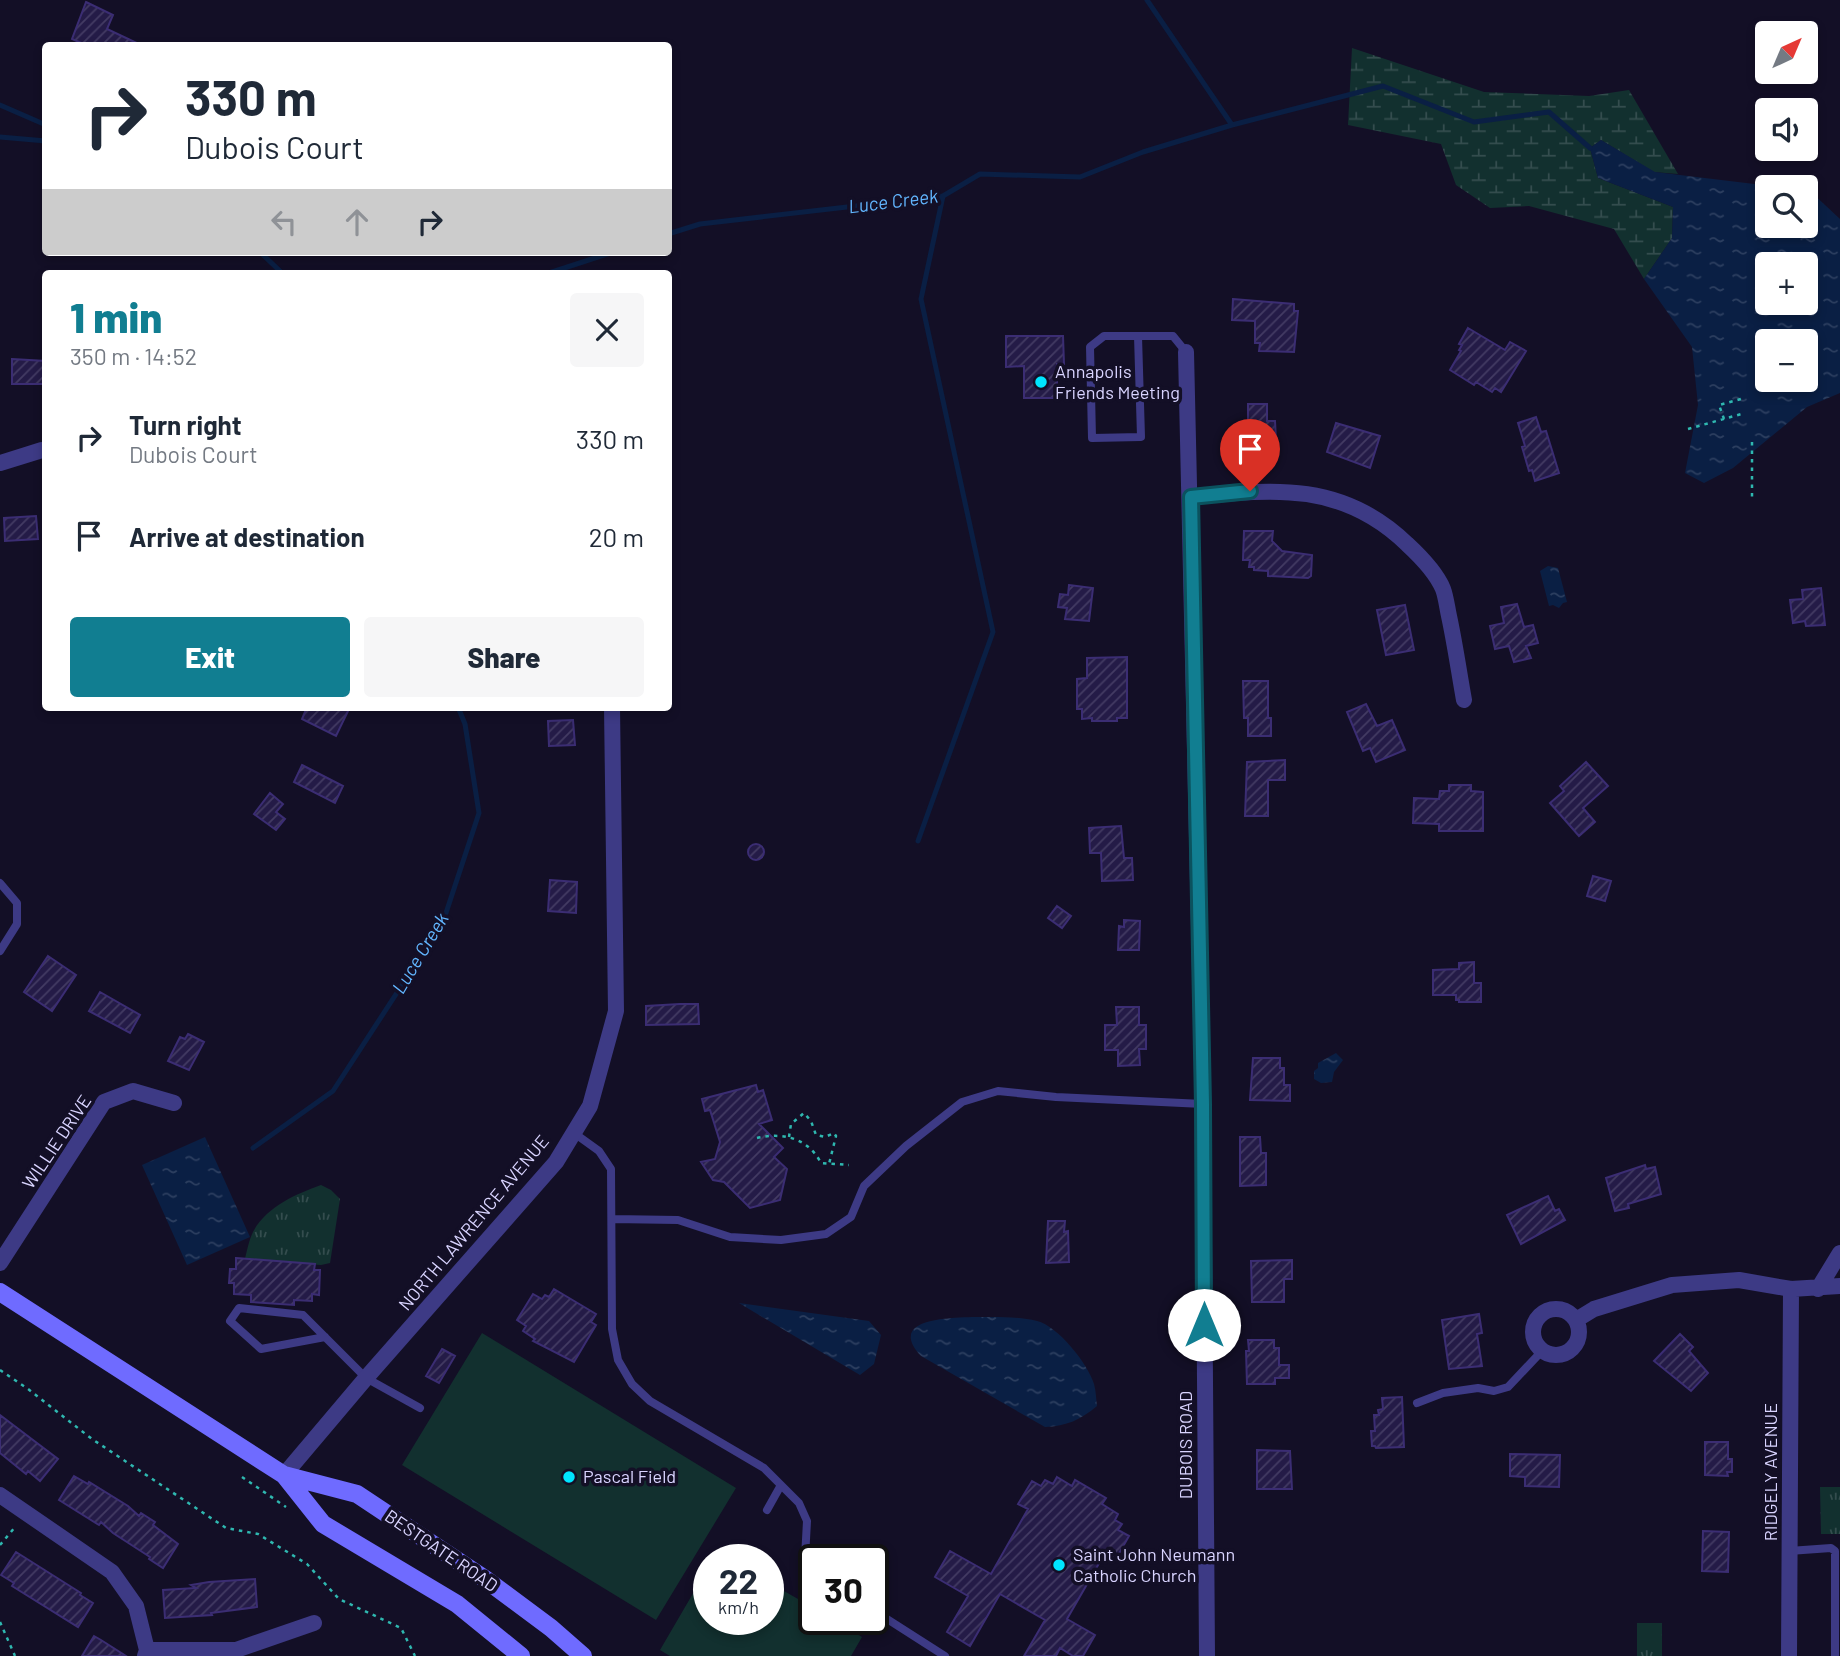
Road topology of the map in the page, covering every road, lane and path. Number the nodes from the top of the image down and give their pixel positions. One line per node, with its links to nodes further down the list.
1 (1138, 336): 1 (lane); 2 (lane)
2 (1186, 352): 10 (street, DUBOIS ROAD)
3 (1741, 399): 5 (path)
4 (1745, 413): 5 (path)
5 (1724, 419): 6 (path)
6 (1688, 429)
7 (1752, 442): 11 (path)
8 (42, 450): 9 (street)
9 (0, 463)
10 (1191, 497): 12 (street); 17 (street, DUBOIS ROAD)
11 (1752, 497)
12 (1464, 700)
13 (612, 711): 18 (street, NORTH LAWRENCE AVENUE)
14 (0, 883): 15 (lane)
15 (0, 951)
16 (174, 1103): 25 (street, WILLIE DRIVE)
17 (1203, 1104): 23 (lane); 56 (street, DUBOIS ROAD)
18 (573, 1133): 23 (lane); 34 (street, NORTH LAWRENCE AVENUE)
19 (757, 1138): 20 (path)
20 (789, 1138): 21 (path); 21 (path)
21 (830, 1164): 22 (path)
22 (849, 1165)
23 (612, 1219): 38 (lane)
24 (1840, 1253): 28 (street)
25 (0, 1263)
26 (1840, 1286): 28 (street)
27 (1791, 1289): 28 (street); 30 (street); 44 (street, RIDGELY AVENUE)
28 (1818, 1289)
29 (0, 1292): 37 (main road, BESTGATE ROAD)
30 (1576, 1320): 32 (street); 32 (street)
31 (325, 1337): 31 (lane); 34 (lane)
32 (1542, 1351): 35 (lane)
33 (0, 1370): 52 (path)
34 (366, 1378): 36 (lane); 37 (street, NORTH LAWRENCE AVENUE)
35 (1417, 1403)
36 (421, 1408)
37 (284, 1475): 53 (main road, BESTGATE ROAD); 54 (main road, BESTGATE ROAD)
38 (781, 1485): 40 (lane); 42 (lane)
39 (0, 1495): 41 (street)
40 (767, 1510)
41 (26, 1514): 43 (path); 50 (street)
42 (806, 1544)
43 (0, 1545)
44 (1789, 1551): 45 (lane); 57 (street, RIDGELY AVENUE)
45 (1837, 1558): 46 (lane)
46 (1837, 1604): 58 (lane)
47 (889, 1621): 55 (lane)
48 (0, 1622): 51 (path)
49 (314, 1623): 50 (street)
50 (146, 1653)
51 (15, 1656)
52 (415, 1656)
53 (521, 1656)
54 (583, 1656)
55 (946, 1656)
56 (1207, 1656)
57 (1789, 1656)
58 (1835, 1656)

